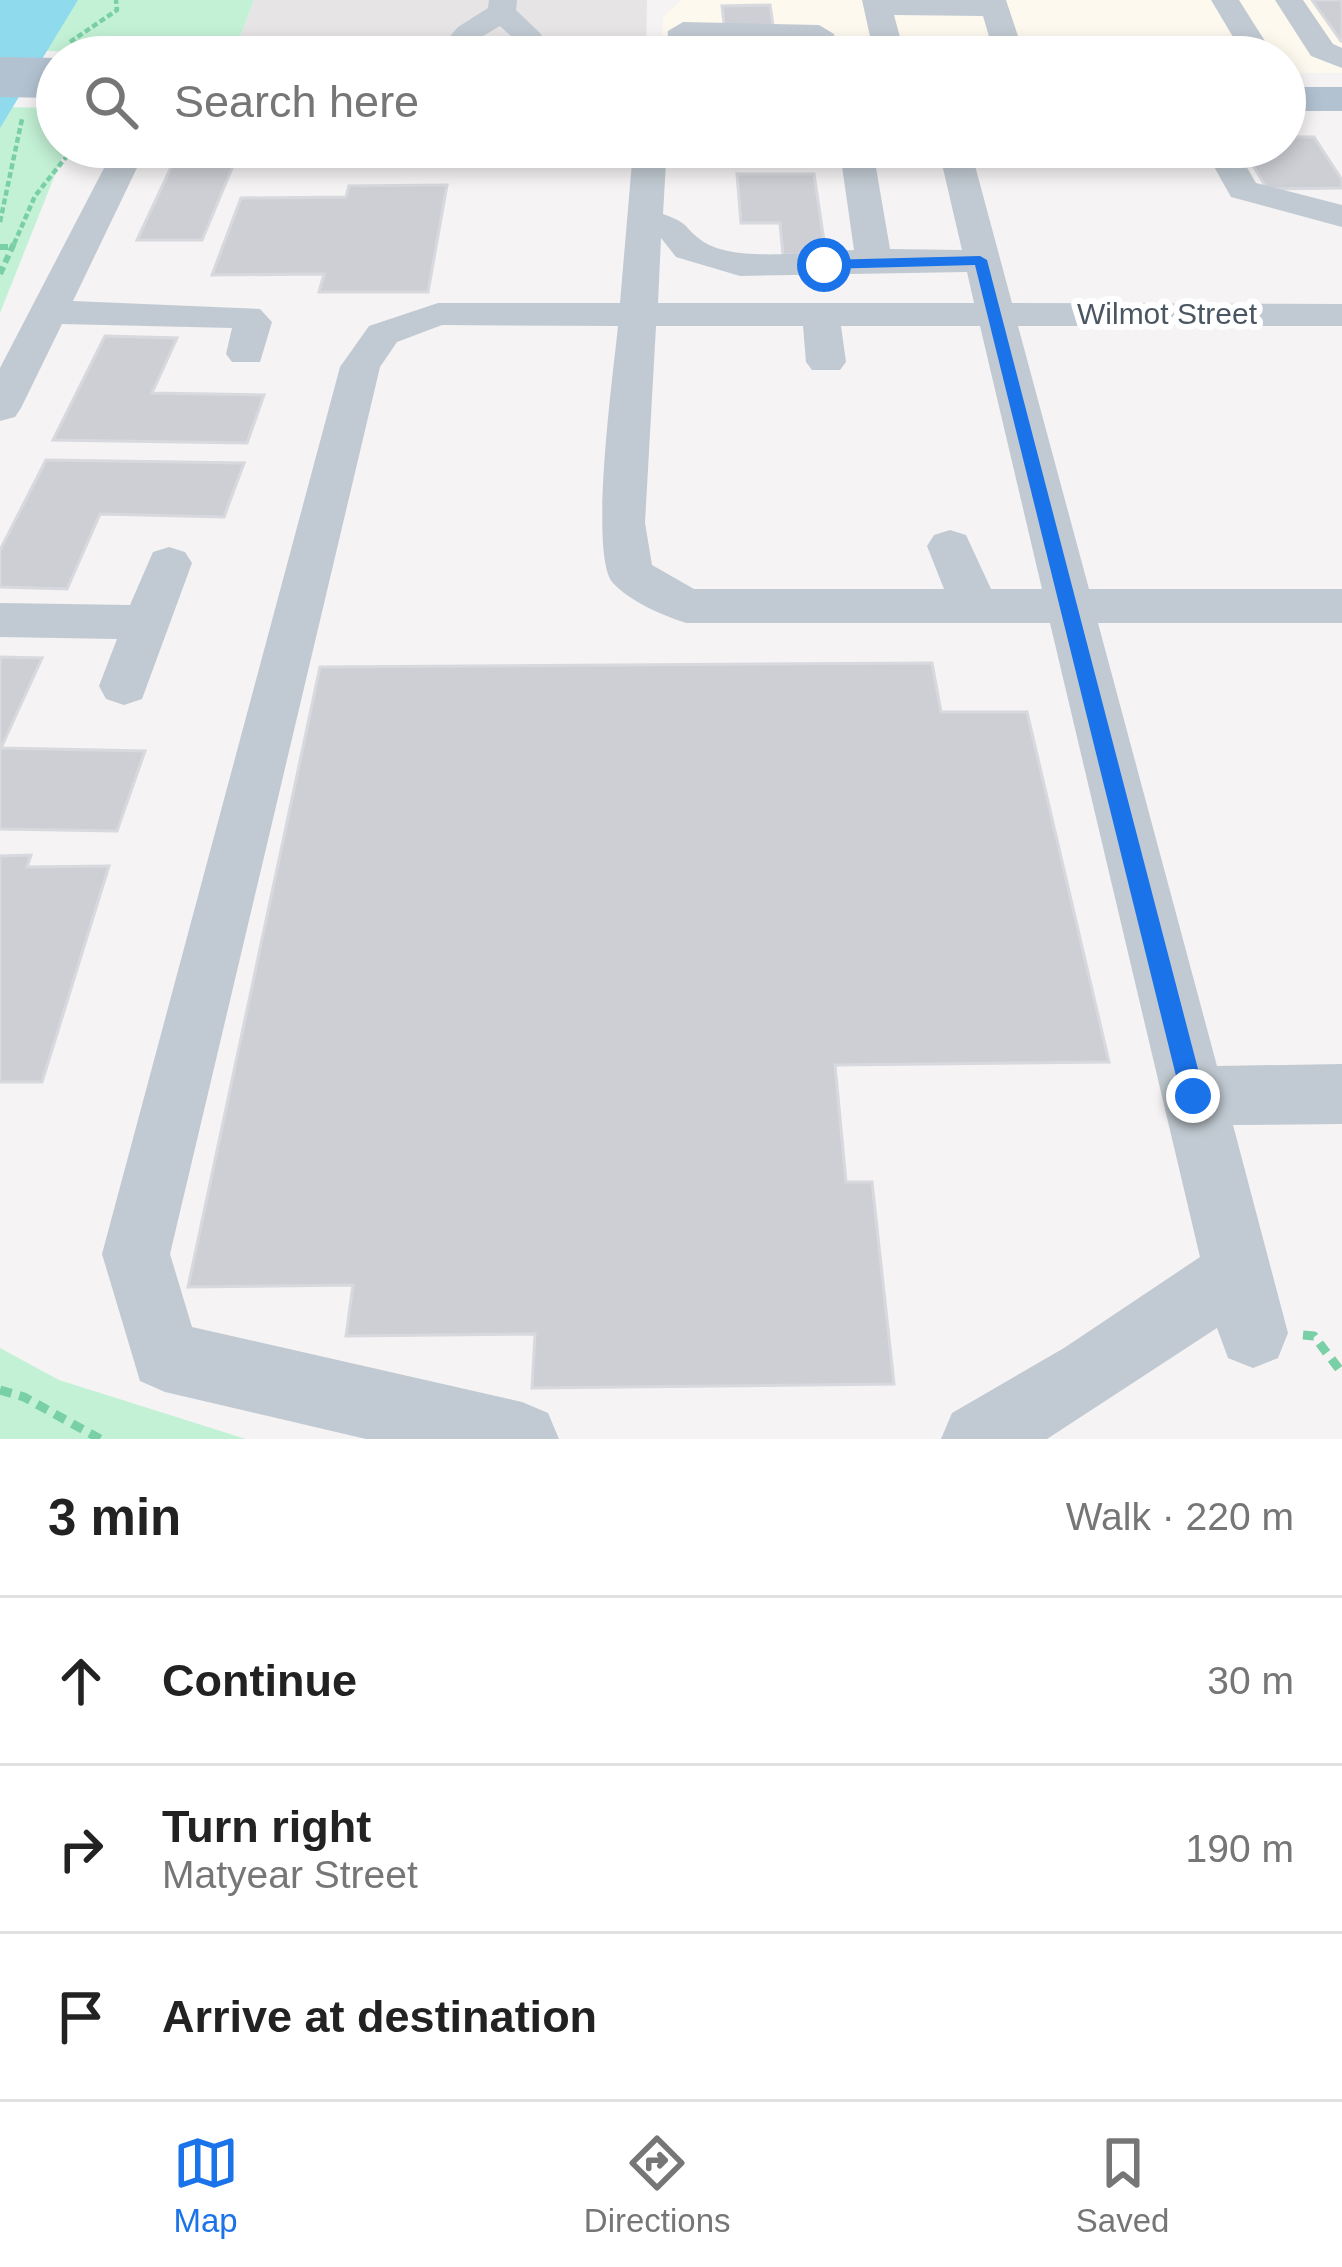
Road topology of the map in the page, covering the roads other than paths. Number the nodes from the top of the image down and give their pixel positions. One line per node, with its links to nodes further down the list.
1 (690, 0): 10 (street)
2 (860, 0): 11 (street)
3 (1225, 0): 14 (street)
4 (1288, 0): 15 (street)
5 (886, 3): 6 (street); 12 (street)
6 (993, 4): 13 (street)
7 (503, 6): 8 (street); 9 (street)
8 (465, 36)
9 (527, 36)
10 (681, 36)
11 (867, 36)
12 (886, 36)
13 (1003, 36)
14 (1248, 36)
15 (1342, 58)
16 (0, 77): 17 (main road, bridge)
17 (36, 88)
18 (1306, 98): 19 (main road)
19 (1342, 99)
20 (120, 168): 29 (street)
21 (648, 168): 26 (street)
22 (859, 168): 27 (street)
23 (959, 168): 28 (street)
24 (1231, 168): 25 (street)
25 (1342, 216)
26 (644, 219): 27 (street); 31 (street)
27 (874, 260): 28 (street)
28 (980, 260): 30 (street)
29 (51, 312): 33 (street); 34 (street)
30 (992, 313): 31 (street, Wilmot Street); 32 (street, Wilmot Street); 37 (street)
31 (636, 315): 38 (street); 45 (street, Wilmot Street)
32 (1342, 315)
33 (246, 354)
34 (0, 408)
35 (950, 546): 38 (street)
36 (169, 563): 41 (street)
37 (1067, 605): 38 (street); 39 (street); 44 (street)
38 (974, 606)
39 (1342, 606)
40 (0, 620): 41 (street)
41 (147, 622): 42 (street)
42 (124, 686)
43 (1342, 1094): 44 (street)
44 (1193, 1096): 46 (street)
45 (522, 1439)
46 (978, 1439)

